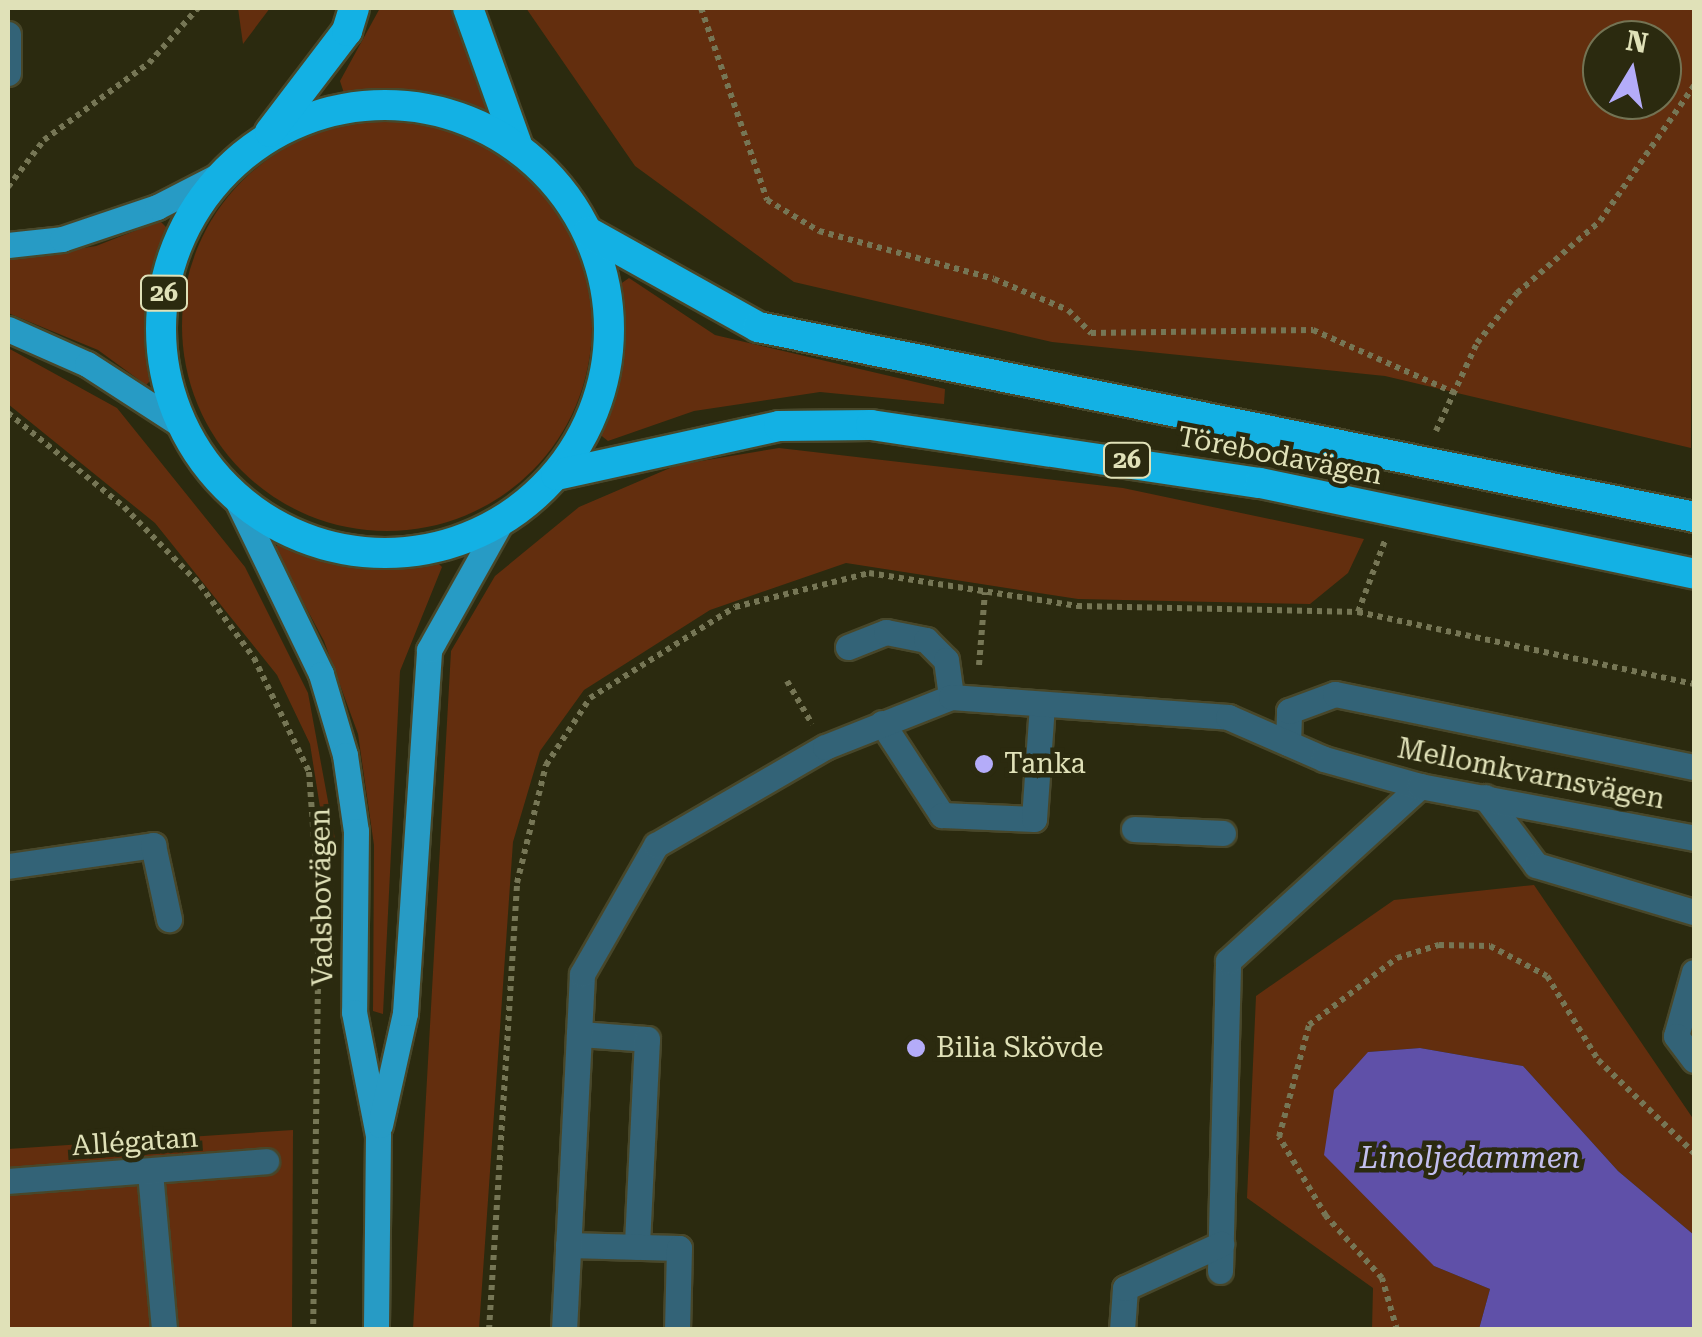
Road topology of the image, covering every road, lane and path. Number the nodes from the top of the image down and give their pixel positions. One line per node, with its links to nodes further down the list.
1 (198, 8): 11 (path)
2 (354, 8): 8 (highway, 26)
3 (468, 8): 9 (highway, 26)
4 (700, 8): 15 (path)
5 (8, 34): 6 (street)
6 (8, 73)
7 (1694, 86): 15 (path)
8 (264, 140): 9 (highway, 26); 10 (highway, 26)
9 (518, 148): 12 (highway, 26)
10 (224, 172): 13 (main road); 17 (highway, 26)
11 (8, 187)
12 (588, 232): 19 (highway, 26); 21 (highway, Törebodavägen / 26)
13 (8, 244)
14 (8, 330): 17 (main road)
15 (1455, 393): 18 (path)
16 (8, 413): 56 (path)
17 (183, 426): 20 (highway, 26)
18 (1436, 431)
19 (556, 475): 22 (highway, 26); 24 (highway, Törebodavägen / 26)
20 (236, 498): 22 (highway, 26); 46 (main road, Vadsbovägen)
21 (1694, 517)
22 (502, 520): 46 (main road, Vadsbovägen)
23 (1386, 538): 28 (path)
24 (1694, 574)
25 (985, 592): 29 (path)
26 (848, 647): 29 (street)
27 (787, 681): 32 (path)
28 (1694, 684)
29 (964, 698): 30 (street, Mellomkvarnsvägen); 31 (street)
30 (1042, 704): 31 (street); 33 (street, Mellomkvarnsvägen)
31 (882, 723): 44 (street)
32 (818, 736)
33 (1288, 744): 34 (street); 35 (street, Mellomkvarnsvägen)
34 (1694, 766)
35 (1420, 786): 36 (street, Mellomkvarnsvägen); 51 (street)
36 (1485, 797): 39 (street, Mellomkvarnsvägen); 41 (street)
37 (1134, 829): 38 (street)
38 (1223, 832)
39 (1694, 838)
40 (8, 866): 42 (street)
41 (1694, 912)
42 (168, 919)
43 (1694, 972): 45 (street)
44 (579, 1034): 52 (street); 53 (street)
45 (1694, 1060)
46 (378, 1135): 57 (main road, Vadsbovägen)
47 (1694, 1152): 61 (path)
48 (266, 1161): 49 (street, Allégatan)
49 (150, 1172): 50 (street, Allégatan); 55 (street)
50 (8, 1180)
51 (1221, 1244): 54 (street); 60 (street)
52 (568, 1245): 53 (street); 58 (street)
53 (636, 1247): 59 (street)
54 (1220, 1271)
55 (164, 1330)
56 (313, 1330)
57 (376, 1330)
58 (564, 1330)
59 (677, 1330)
60 (1122, 1330)
61 (1397, 1330)

